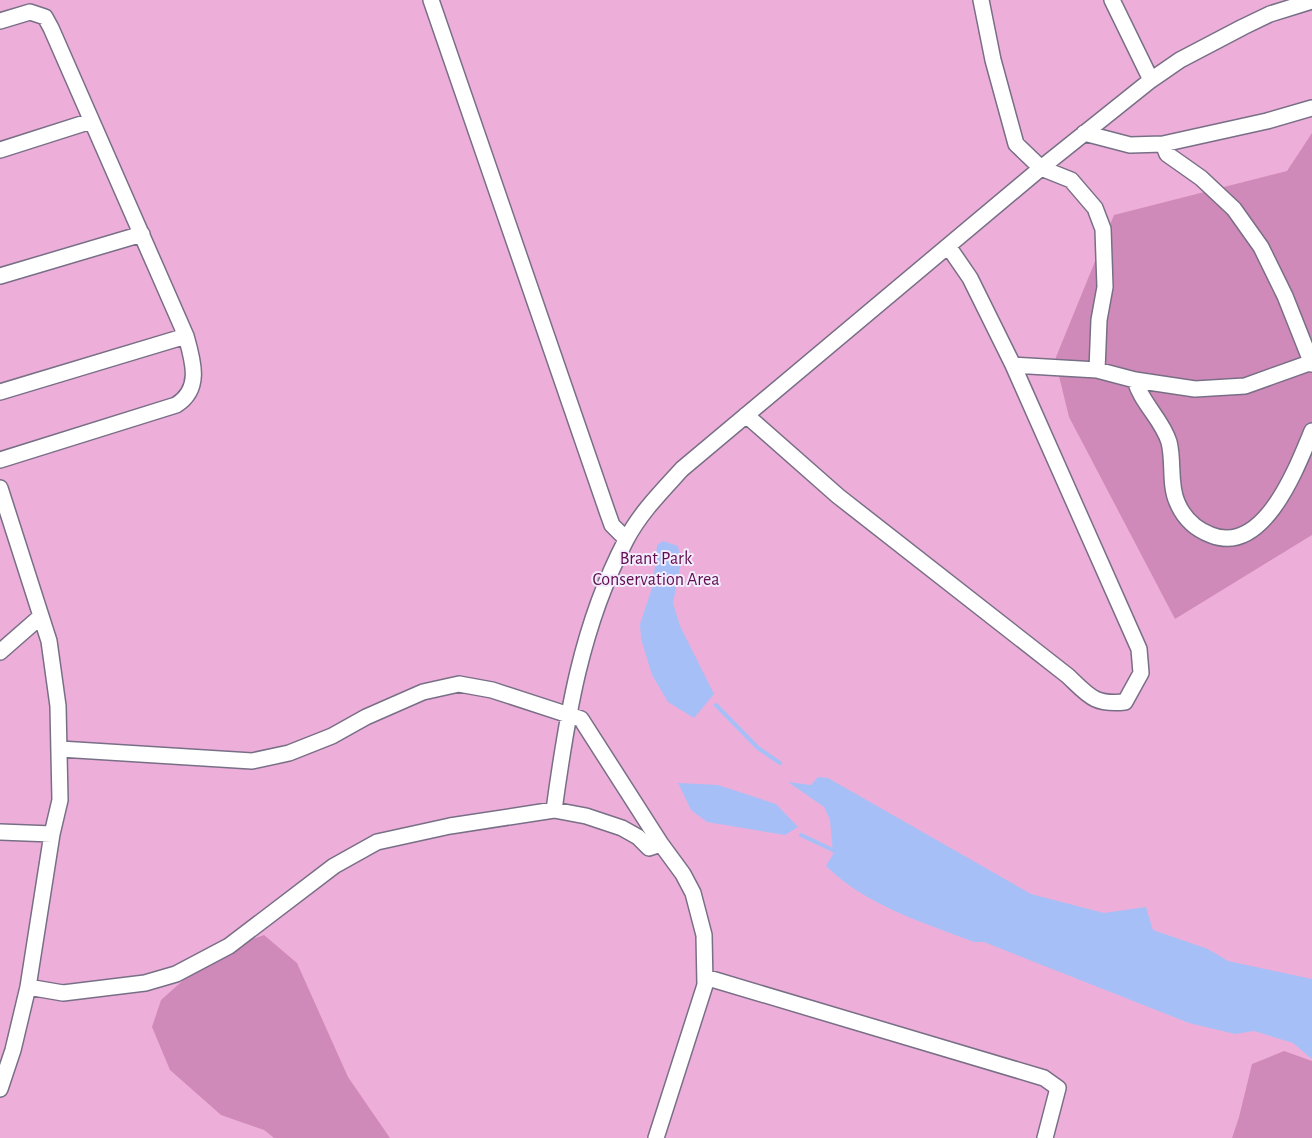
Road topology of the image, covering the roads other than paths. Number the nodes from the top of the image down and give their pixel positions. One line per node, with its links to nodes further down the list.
1 (431, 0): 27 (lane)
2 (981, 0): 12 (lane)
3 (1112, 0): 6 (lane)
4 (1312, 1): 6 (lane)
5 (0, 21): 8 (lane)
6 (1151, 80): 9 (lane)
7 (1312, 108): 10 (lane)
8 (91, 120): 11 (lane); 13 (lane)
9 (1084, 133): 10 (lane); 12 (lane)
10 (1163, 144): 17 (lane)
11 (0, 150)
12 (1041, 168): 14 (lane); 19 (lane)
13 (142, 234): 15 (lane); 16 (lane)
14 (948, 246): 18 (lane); 22 (lane)
15 (0, 276)
16 (186, 336): 21 (lane); 24 (lane)
17 (1312, 363): 20 (lane)
18 (1013, 365): 19 (lane); 22 (lane)
19 (1097, 370): 20 (lane)
20 (1135, 380): 23 (lane)
21 (0, 392)
22 (746, 415): 27 (lane)
23 (1312, 431)
24 (0, 460)
25 (0, 488): 26 (lane)
26 (5, 524): 28 (lane)
27 (626, 539): 30 (lane)
28 (40, 617): 29 (lane); 31 (lane)
29 (0, 652)
30 (568, 713): 31 (lane); 32 (lane); 35 (lane)
31 (60, 749): 34 (lane)
32 (554, 810): 35 (lane); 37 (lane)
33 (0, 832): 34 (lane)
34 (52, 834): 37 (lane)
35 (661, 844): 36 (lane)
36 (705, 978): 39 (lane); 40 (lane)
37 (28, 987): 38 (lane)
38 (0, 1089)
39 (656, 1138)
40 (1045, 1138)

